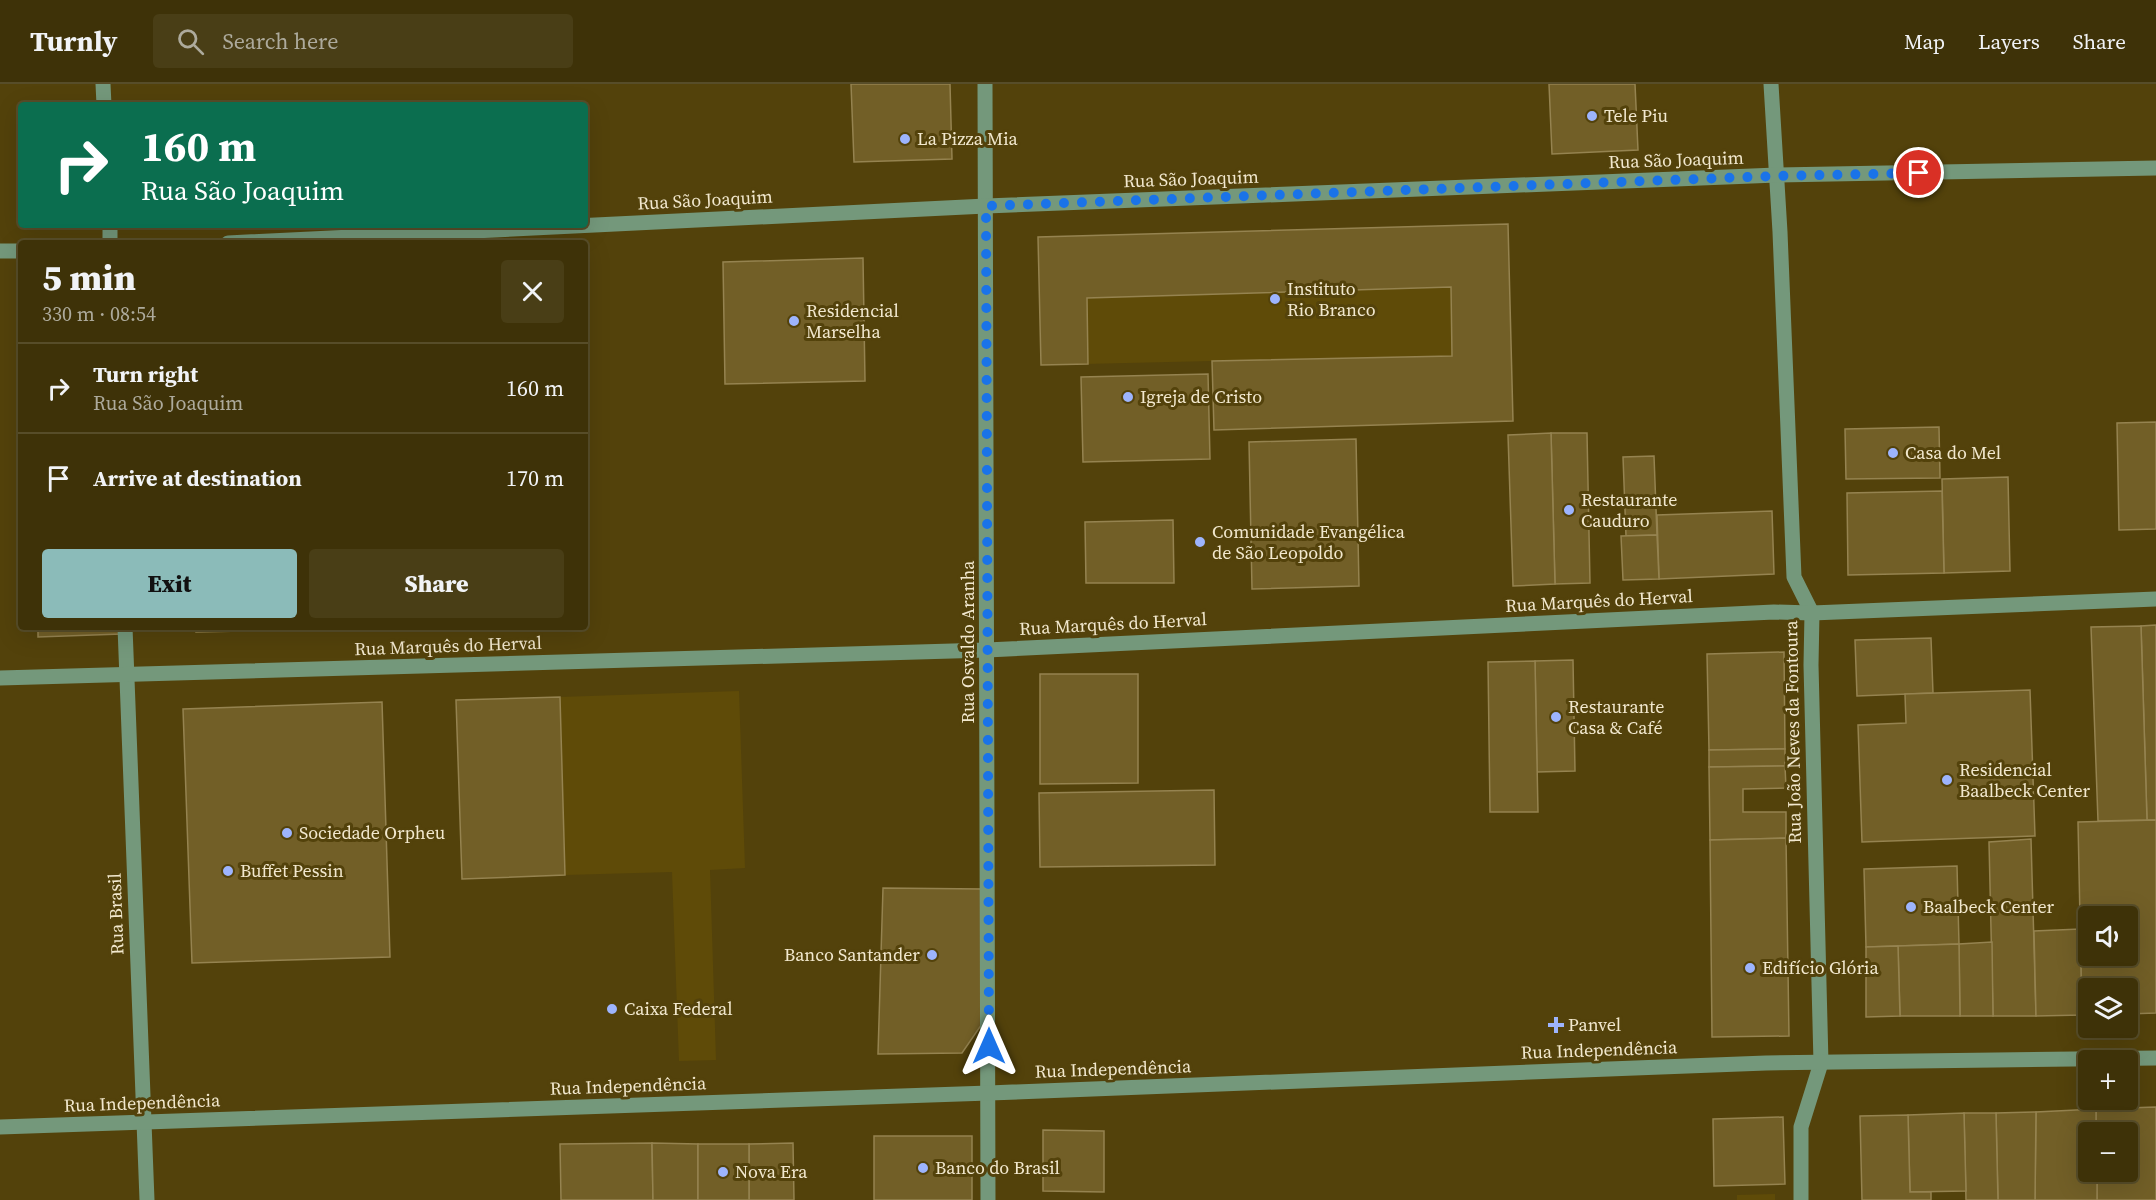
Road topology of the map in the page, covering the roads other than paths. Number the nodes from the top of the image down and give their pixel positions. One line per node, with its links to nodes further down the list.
1 (103, 84): 4 (street)
2 (985, 84): 7 (street, Rua Osvaldo Aranha)
3 (1771, 84): 6 (street, Rua João Neves da Fontoura)
4 (104, 102)
5 (2156, 168): 6 (street, Rua São Joaquim)
6 (1777, 176): 7 (street, Rua São Joaquim); 14 (street, Rua João Neves da Fontoura)
7 (986, 206): 8 (street, Rua São Joaquim); 16 (street, Rua Osvaldo Aranha)
8 (588, 225)
9 (535, 228): 10 (street, Rua São Joaquim)
10 (289, 240)
11 (0, 251): 12 (street)
12 (18, 251)
13 (2156, 599): 14 (street, Rua Marquês do Herval)
14 (1812, 612): 16 (street, Rua Marquês do Herval); 20 (street, Rua João Neves da Fontoura)
15 (125, 630): 17 (street, Rua Brasil)
16 (987, 650): 17 (street, Rua Marquês do Herval); 21 (street, Rua Osvaldo Aranha)
17 (126, 675): 18 (street, Rua Marquês do Herval); 22 (street, Rua Brasil)
18 (0, 678)
19 (2156, 1058): 20 (street, Rua Independência)
20 (1821, 1064): 21 (street, Rua Independência); 26 (street, Rua João Neves da Fontoura)
21 (989, 1093): 22 (street, Rua Independência); 25 (street, Rua Osvaldo Aranha)
22 (143, 1122): 23 (street, Rua Independência); 24 (street, Rua Brasil)
23 (0, 1127)
24 (147, 1200)
25 (988, 1200)
26 (1801, 1200)

